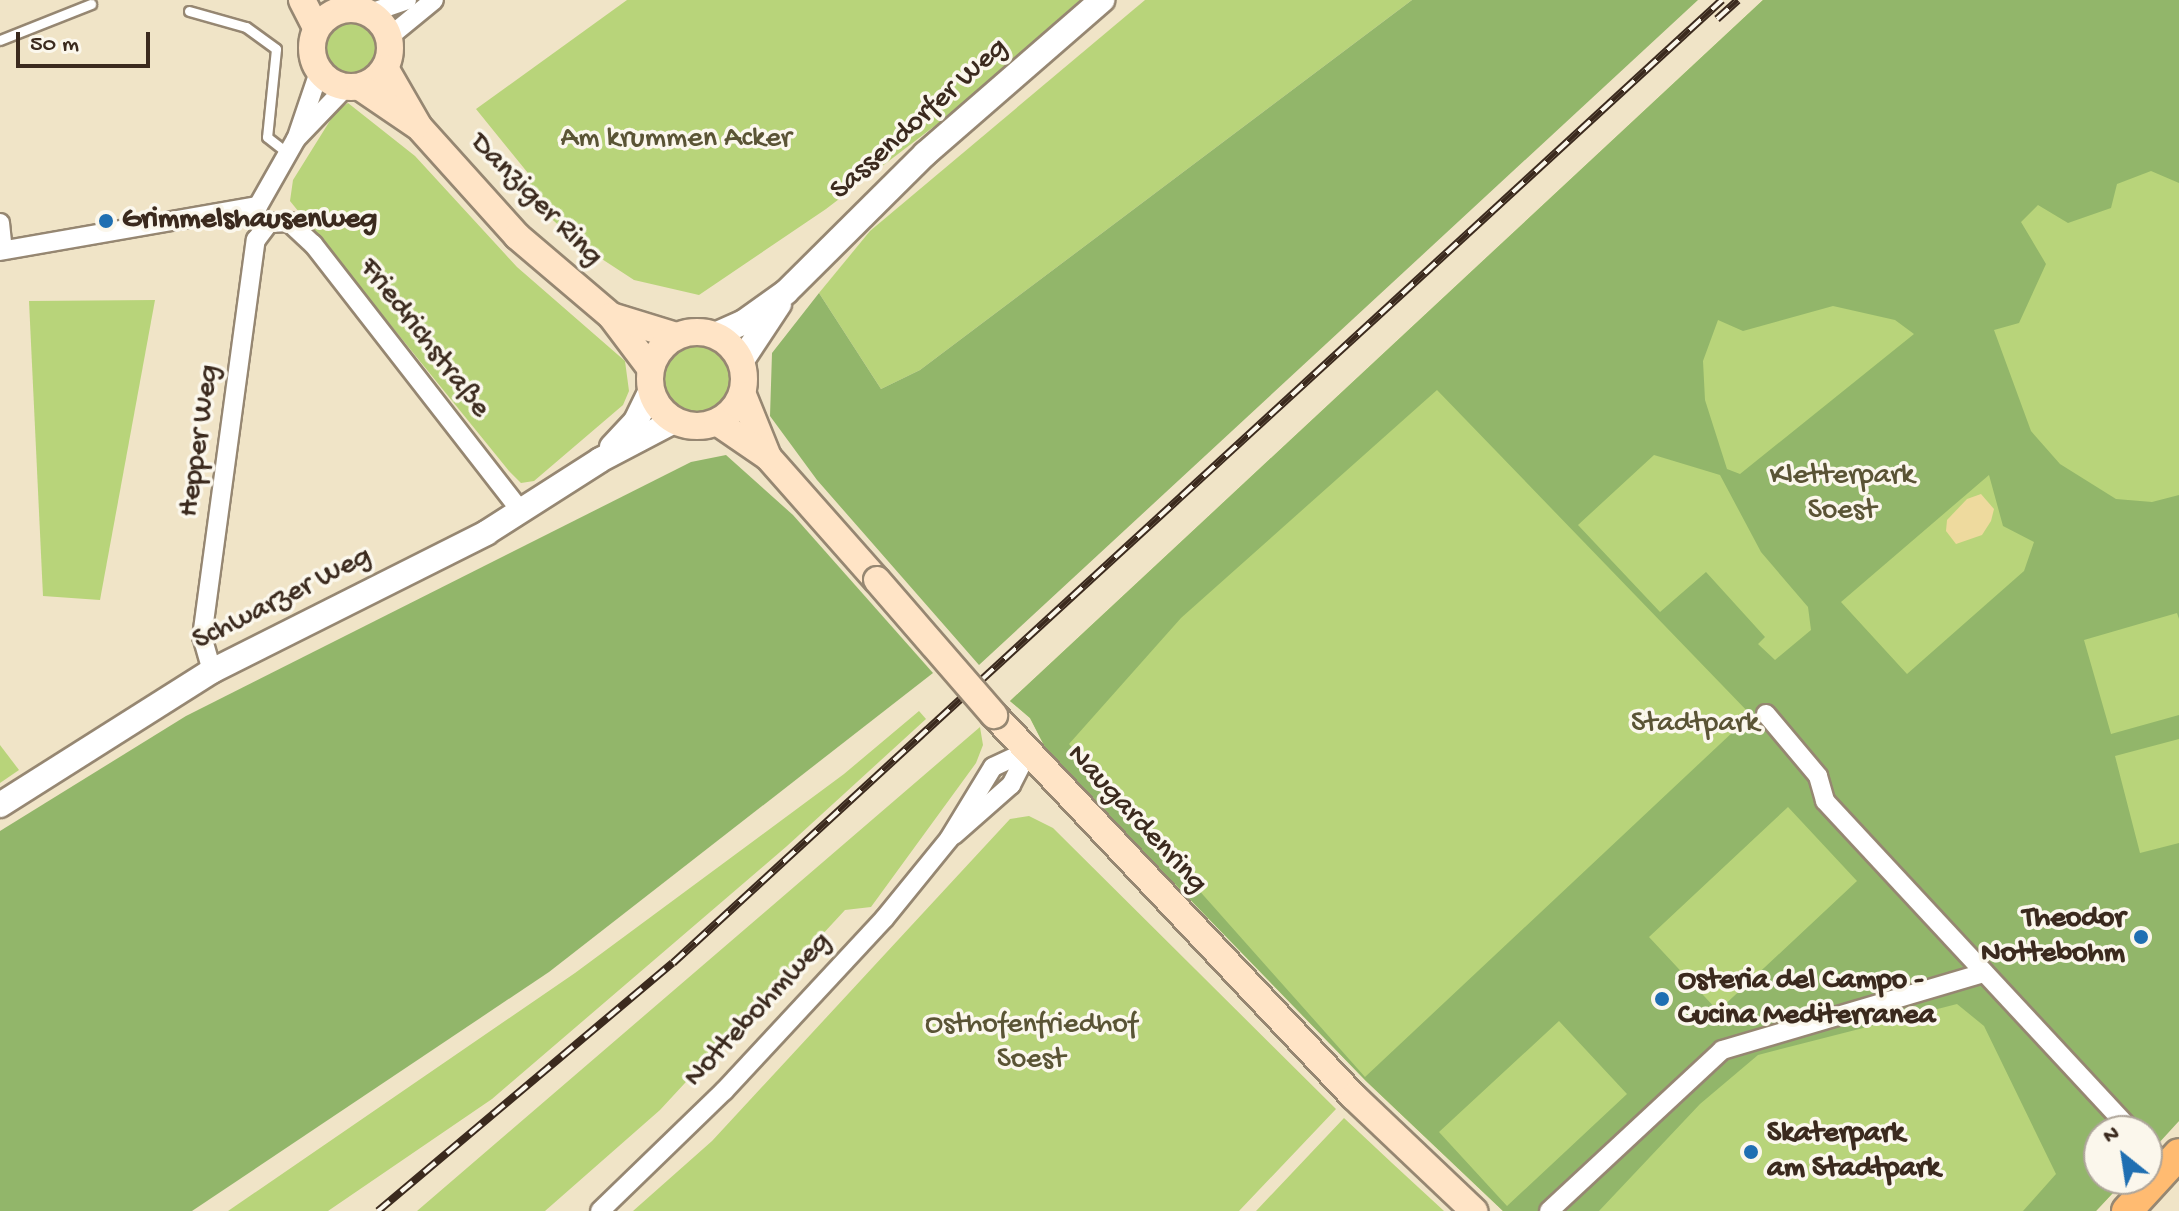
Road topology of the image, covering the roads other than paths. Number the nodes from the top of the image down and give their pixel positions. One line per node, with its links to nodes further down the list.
1 (302, 0): 9 (main road)
2 (407, 0): 8 (street)
3 (434, 0): 10 (street)
4 (1102, 0): 20 (street, Sassendorfer Weg)
5 (91, 4): 11 (lane)
6 (336, 5): 8 (main road); 9 (main road)
7 (189, 11): 16 (lane)
8 (370, 13): 10 (main road)
9 (316, 28): 13 (main road)
10 (389, 37): 12 (main road)
11 (0, 40)
12 (385, 68): 14 (main road); 15 (main road, Danziger Ring)
13 (319, 72): 14 (main road); 16 (street)
14 (353, 87): 15 (main road, Danziger Ring); 16 (street)
15 (419, 127): 21 (main road, Danziger Ring)
16 (292, 146): 19 (street)
17 (0, 223): 19 (street)
18 (269, 223): 31 (street, Friedrichstraße); 32 (street, Hepper Weg)
19 (2, 251)
20 (786, 292): 22 (street, Sassendorfer Weg); 24 (street, Sassendorfer Weg)
21 (611, 316): 23 (main road, Danziger Ring); 25 (main road, Danziger Ring)
22 (715, 335): 23 (main road); 24 (main road)
23 (676, 336): 25 (main road)
24 (742, 360): 26 (main road)
25 (651, 379): 27 (main road); 30 (street, Schwarzer Weg)
26 (743, 395): 28 (main road); 29 (main road, Naugardenring)
27 (674, 421): 28 (main road); 30 (street, Schwarzer Weg)
28 (717, 422): 29 (main road, Naugardenring)
29 (768, 457): 34 (main road, Naugardenring, bridge)
30 (600, 460): 31 (street, Schwarzer Weg)
31 (521, 511): 32 (street, Schwarzer Weg)
32 (212, 671): 35 (street, Schwarzer Weg)
33 (1766, 714): 36 (street)
34 (1028, 751): 39 (street, Nottebohmweg); 40 (main road, Naugardenring)
35 (0, 805)
36 (1983, 973): 37 (street); 41 (street)
37 (2117, 1115)
38 (2164, 1156): 42 (main road)
39 (600, 1211)
40 (1474, 1211)
41 (1549, 1211)
42 (2127, 1211)

